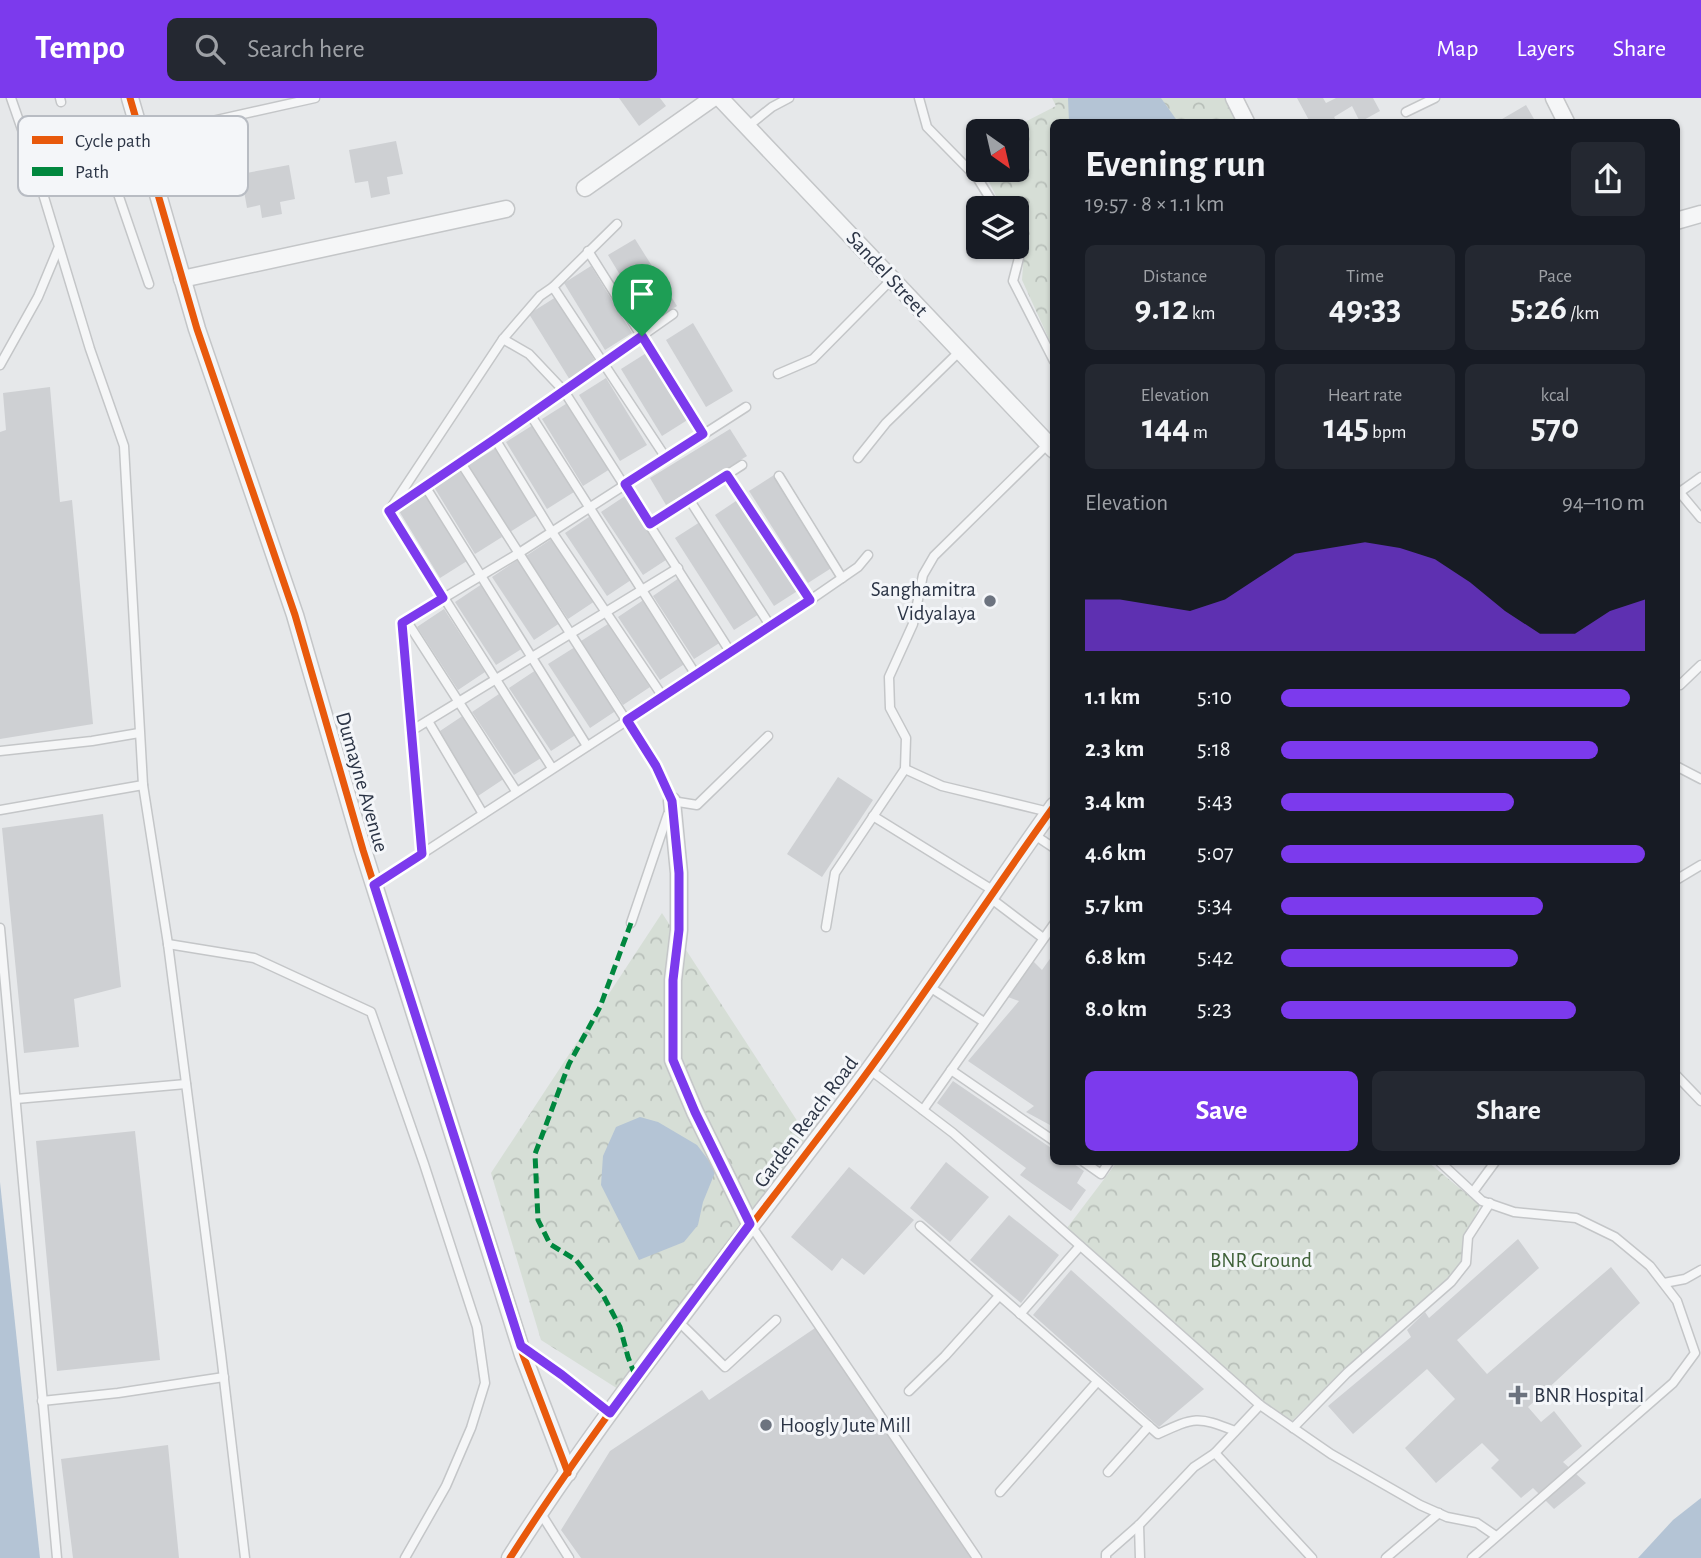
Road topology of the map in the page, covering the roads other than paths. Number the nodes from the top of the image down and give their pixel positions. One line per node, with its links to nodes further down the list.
1 (11, 98): 14 (lane)
2 (130, 98): 12 (street, Dumayne Avenue)
3 (315, 98): 13 (lane)
4 (713, 98): 18 (street)
5 (720, 98): 17 (street, Sandel Street)
6 (789, 98): 17 (lane)
7 (919, 98): 22 (lane)
8 (1234, 98): 15 (street)
9 (1435, 98): 11 (lane)
10 (1554, 98): 16 (street)
11 (1406, 112)
12 (135, 116)
13 (235, 116)
14 (18, 118)
15 (1244, 119)
16 (1564, 119)
17 (747, 127): 31 (street, Sandel Street)
18 (584, 188)
19 (43, 196): 27 (lane)
20 (119, 196): 32 (lane)
21 (158, 196): 30 (street, Dumayne Avenue)
22 (989, 196)
23 (506, 209): 30 (street)
24 (1701, 214): 25 (street)
25 (1680, 220)
26 (617, 224): 28 (lane)
27 (58, 248): 40 (lane); 89 (lane)
28 (588, 251): 33 (lane); 35 (lane)
29 (1019, 259): 38 (lane)
30 (182, 279): 110 (street, Dumayne Avenue)
31 (892, 279): 37 (street, Sandel Street); 41 (lane)
32 (149, 284)
33 (553, 287): 36 (lane); 39 (lane)
34 (673, 314): 35 (lane)
35 (642, 336): 39 (lane); 45 (lane)
36 (503, 340): 42 (lane); 62 (lane)
37 (960, 351): 47 (street, Sandel Street); 50 (lane)
38 (1050, 353)
39 (604, 363): 42 (lane); 49 (lane)
40 (0, 365)
41 (778, 374)
42 (564, 391): 44 (lane); 56 (lane)
43 (746, 407): 45 (lane)
44 (530, 414): 46 (lane); 61 (lane)
45 (703, 434): 49 (lane)
46 (495, 439): 51 (lane); 65 (lane)
47 (1050, 442)
48 (1050, 446): 95 (lane)
49 (666, 458): 56 (lane)
50 (858, 458)
51 (461, 463): 57 (lane); 66 (lane)
52 (742, 465): 53 (lane)
53 (727, 475): 60 (lane); 73 (lane)
54 (779, 475): 70 (lane)
55 (1701, 477): 58 (lane)
56 (625, 484): 61 (lane); 64 (lane)
57 (425, 486): 62 (lane); 69 (lane)
58 (1680, 489)
59 (1680, 492): 63 (lane)
60 (689, 499): 64 (lane); 76 (lane)
61 (591, 506): 65 (lane); 71 (lane)
62 (389, 511): 72 (lane)
63 (1701, 518)
64 (650, 524): 68 (lane)
65 (552, 531): 66 (lane); 74 (lane)
66 (519, 553): 69 (lane); 77 (lane)
67 (868, 555): 70 (lane)
68 (678, 568): 71 (lane); 78 (lane)
69 (482, 575): 72 (lane); 79 (lane)
70 (842, 578): 73 (lane)
71 (643, 589): 74 (lane); 81 (lane)
72 (443, 598): 75 (lane); 82 (lane)
73 (810, 600): 76 (lane)
74 (606, 612): 77 (lane); 84 (lane)
75 (406, 620): 85 (lane); 88 (lane)
76 (771, 627): 78 (lane)
77 (571, 634): 79 (lane); 86 (lane)
78 (731, 653): 81 (lane)
79 (532, 657): 82 (lane); 91 (lane)
80 (1701, 665): 83 (lane)
81 (696, 675): 84 (lane)
82 (495, 680): 85 (lane); 93 (lane)
83 (1680, 685)
84 (663, 697): 86 (lane)
85 (458, 702): 87 (lane); 98 (lane)
86 (627, 720): 91 (lane); 99 (lane)
87 (428, 721): 88 (lane); 103 (lane)
88 (411, 732): 107 (lane)
89 (139, 733): 92 (lane); 97 (lane)
90 (768, 736): 99 (lane)
91 (587, 746): 93 (lane)
92 (0, 751)
93 (552, 768): 98 (lane)
94 (1680, 768): 96 (lane)
95 (905, 769): 100 (lane); 104 (lane)
96 (1701, 779)
97 (143, 785): 101 (lane); 117 (lane)
98 (516, 791): 103 (lane)
99 (672, 801): 112 (lane); 134 (street)
100 (1050, 809)
101 (0, 810)
102 (1050, 810): 105 (street, Garden Reach Road)
103 (483, 814): 107 (lane)
104 (873, 816): 111 (lane); 113 (lane)
105 (1034, 834): 106 (lane); 111 (street, Garden Reach Road)
106 (1050, 845)
107 (422, 854): 110 (lane)
108 (1701, 865): 109 (lane)
109 (1680, 878)
110 (374, 885): 143 (street, Dumayne Avenue)
111 (991, 894): 116 (lane); 118 (street, Garden Reach Road)
112 (631, 923)
113 (826, 927)
114 (0, 928): 124 (lane)
115 (1050, 930): 116 (lane)
116 (1044, 938): 119 (lane)
117 (168, 944): 123 (lane); 163 (lane)
118 (928, 985): 119 (lane); 120 (street, Garden Reach Road)
119 (984, 1022): 121 (lane)
120 (869, 1069): 126 (lane); 134 (street, Garden Reach Road)
121 (951, 1070): 126 (lane); 127 (lane)
122 (1680, 1079): 125 (lane)
123 (186, 1084): 124 (lane); 144 (lane)
124 (16, 1099): 147 (lane)
125 (1701, 1101)
126 (923, 1110): 136 (lane)
127 (1050, 1138)
128 (1088, 1165): 129 (lane)
129 (1108, 1165)
130 (1443, 1165): 132 (lane)
131 (1493, 1165): 132 (lane)
132 (1473, 1192): 133 (lane)
133 (1490, 1203): 138 (lane); 151 (lane)
134 (750, 1224): 142 (street, Garden Reach Road); 166 (lane)
135 (920, 1226): 139 (lane)
136 (1080, 1246): 140 (lane); 148 (lane)
137 (1701, 1270): 138 (lane)
138 (1664, 1283): 160 (lane)
139 (999, 1296): 140 (lane); 146 (lane)
140 (1020, 1314): 145 (lane)
141 (776, 1320): 142 (lane)
142 (679, 1322): 149 (street, Garden Reach Road)
143 (521, 1346): 149 (lane); 155 (street, Dumayne Avenue)
144 (224, 1377): 147 (lane); 162 (lane)
145 (1097, 1382): 150 (lane); 156 (lane)
146 (909, 1391)
147 (42, 1401): 161 (lane)
148 (1260, 1405): 151 (lane); 152 (lane)
149 (610, 1413): 155 (street, Garden Reach Road)
150 (1149, 1426): 152 (lane); 154 (lane)
151 (1293, 1428): 158 (lane)
152 (1235, 1431): 153 (lane)
153 (1215, 1453): 159 (lane); 169 (lane)
154 (1108, 1472)
155 (568, 1473): 157 (street, Garden Reach Road)
156 (1000, 1492)
157 (540, 1513): 164 (street, Garden Reach Road); 165 (lane)
158 (1439, 1513): 160 (lane); 170 (lane)
159 (1139, 1525): 167 (lane); 168 (lane)
160 (1496, 1536): 171 (lane)
161 (57, 1558)
162 (245, 1558)
163 (405, 1558)
164 (510, 1558)
165 (569, 1558)
166 (977, 1558)
167 (1107, 1558)
168 (1140, 1558)
169 (1312, 1558)
170 (1386, 1558)
171 (1472, 1558)

